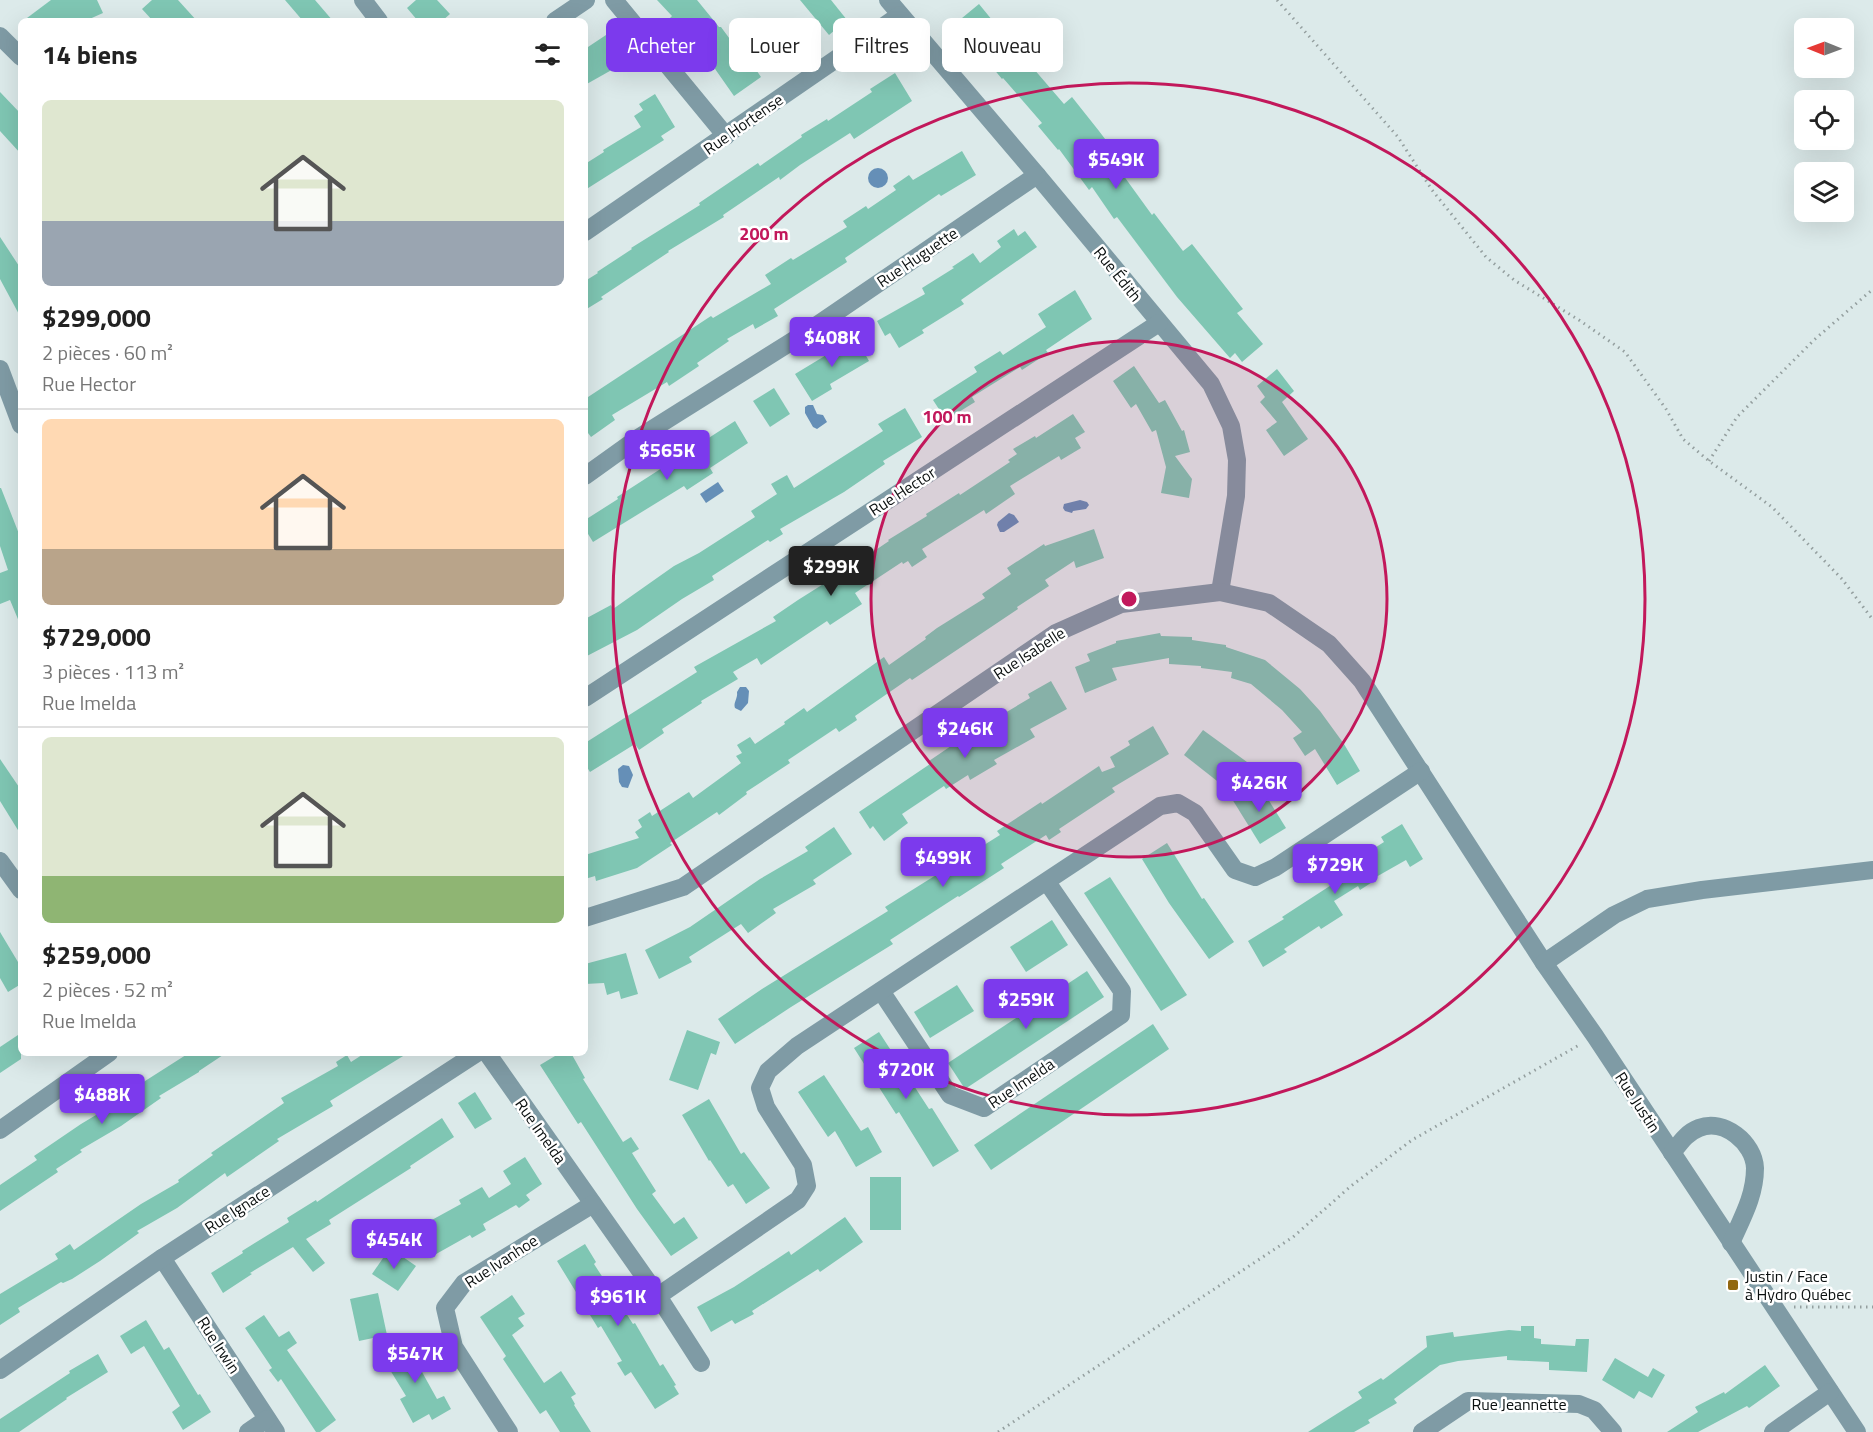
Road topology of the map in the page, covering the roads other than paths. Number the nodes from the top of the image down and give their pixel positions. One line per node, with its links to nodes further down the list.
1 (363, 0): 6 (street)
2 (586, 0): 7 (street)
3 (614, 0): 10 (street)
4 (888, 0): 5 (street, Rue Édith)
5 (900, 15): 10 (street, Rue Hortense); 11 (street, Rue Édith)
6 (377, 18)
7 (559, 18)
8 (0, 36): 9 (street)
9 (18, 54)
10 (726, 136): 12 (street, Rue Hortense)
11 (1037, 175): 13 (street, Rue Édith); 17 (street, Rue Huguette)
12 (588, 230)
13 (1159, 323): 18 (street, Rue Édith); 19 (street, Rue Hector)
14 (0, 369): 15 (street)
15 (6, 403): 16 (street)
16 (18, 421)
17 (588, 474)
18 (1220, 591): 20 (street, Rue Isabelle); 25 (street, Rue Isabelle)
19 (588, 696)
20 (1421, 771): 23 (street); 26 (street, Rue Justin)
21 (0, 861): 24 (street)
22 (1873, 870): 26 (street)
23 (1047, 882): 27 (street); 27 (street, Rue Imelda)
24 (18, 886)
25 (588, 917)
26 (1544, 963): 32 (street, Rue Justin)
27 (881, 992): 36 (street)
28 (105, 1056): 31 (street)
29 (472, 1056): 35 (street, Rue Ignace)
30 (489, 1056): 33 (street, Rue Imelda)
31 (0, 1130)
32 (1672, 1154): 34 (street, Rue Justin); 34 (street)
33 (593, 1204): 36 (street, Rue Imelda); 42 (street, Rue Ivanhoe)
34 (1731, 1243): 39 (street, Rue Justin)
35 (162, 1258): 38 (street, Rue Ignace); 40 (street, Rue Irwin)
36 (658, 1296): 37 (street, Rue Imelda)
37 (701, 1363)
38 (0, 1370)
39 (1830, 1392): 45 (street); 46 (street, Rue Justin)
40 (271, 1426): 41 (street)
41 (248, 1432)
42 (509, 1432)
43 (1422, 1432): 44 (street, Rue Jeannette)
44 (1613, 1432)
45 (1773, 1432)
46 (1857, 1432)

